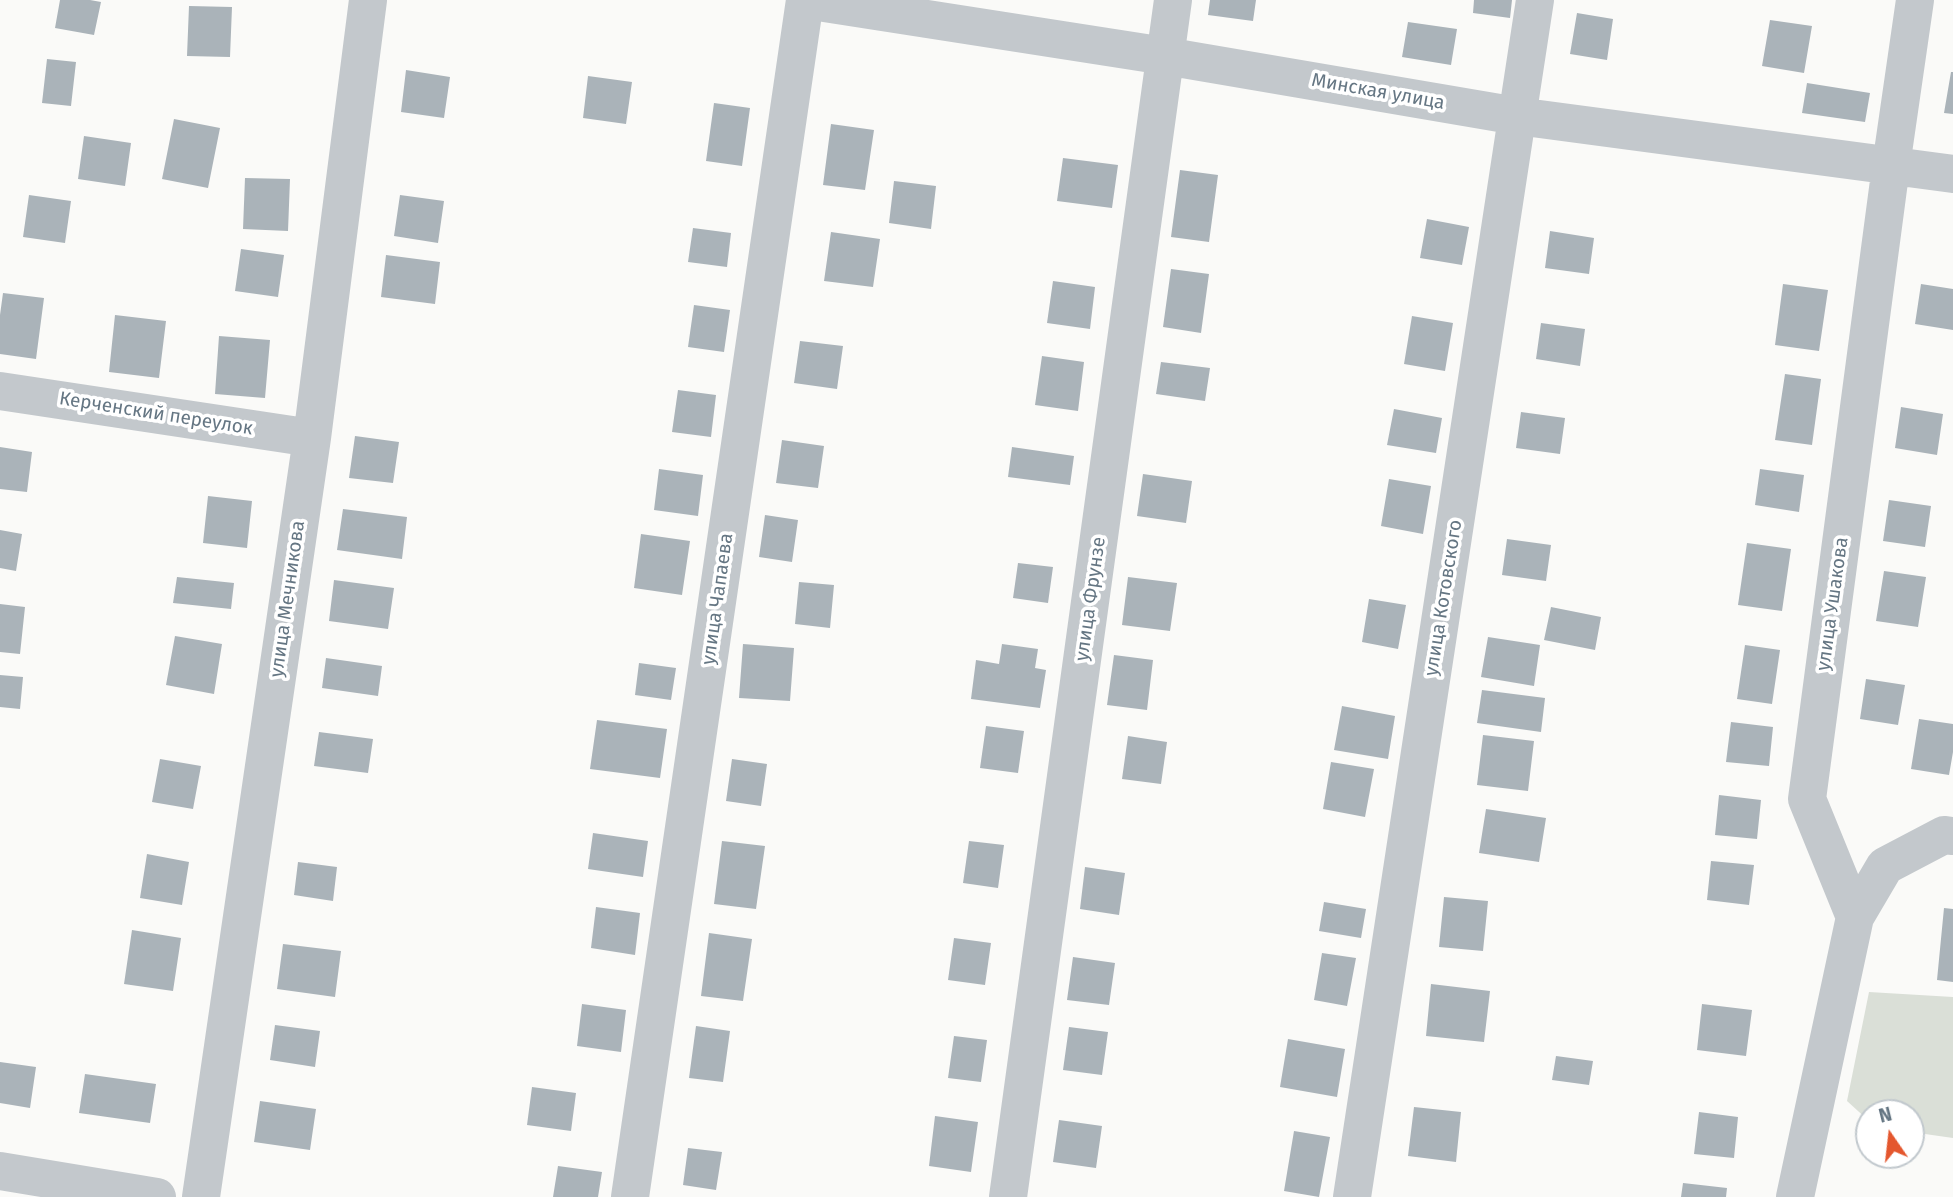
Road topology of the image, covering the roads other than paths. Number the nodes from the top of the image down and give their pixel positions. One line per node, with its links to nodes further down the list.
1 (368, 0): 11 (street, улица Мечникова)
2 (805, 0): 6 (street, Минская улица); 17 (street, улица Чапаева)
3 (1173, 0): 6 (street, улица Фрунзе)
4 (1535, 0): 7 (street, улица Котовского)
5 (1915, 0): 8 (street, улица Ушакова)
6 (1165, 56): 7 (street, Минская улица); 18 (street, улица Фрунзе)
7 (1517, 116): 8 (street, Минская улица); 19 (street, улица Котовского)
8 (1891, 166): 9 (street, Минская улица); 13 (street, улица Ушакова)
9 (1953, 174)
10 (0, 391): 11 (street, Керченский переулок)
11 (312, 438): 16 (street, улица Мечникова)
12 (1953, 836): 13 (street)
13 (1855, 917): 20 (street)
14 (0, 1171): 15 (street)
15 (157, 1197)
16 (201, 1197)
17 (630, 1197)
18 (1008, 1197)
19 (1352, 1197)
20 (1795, 1197)

